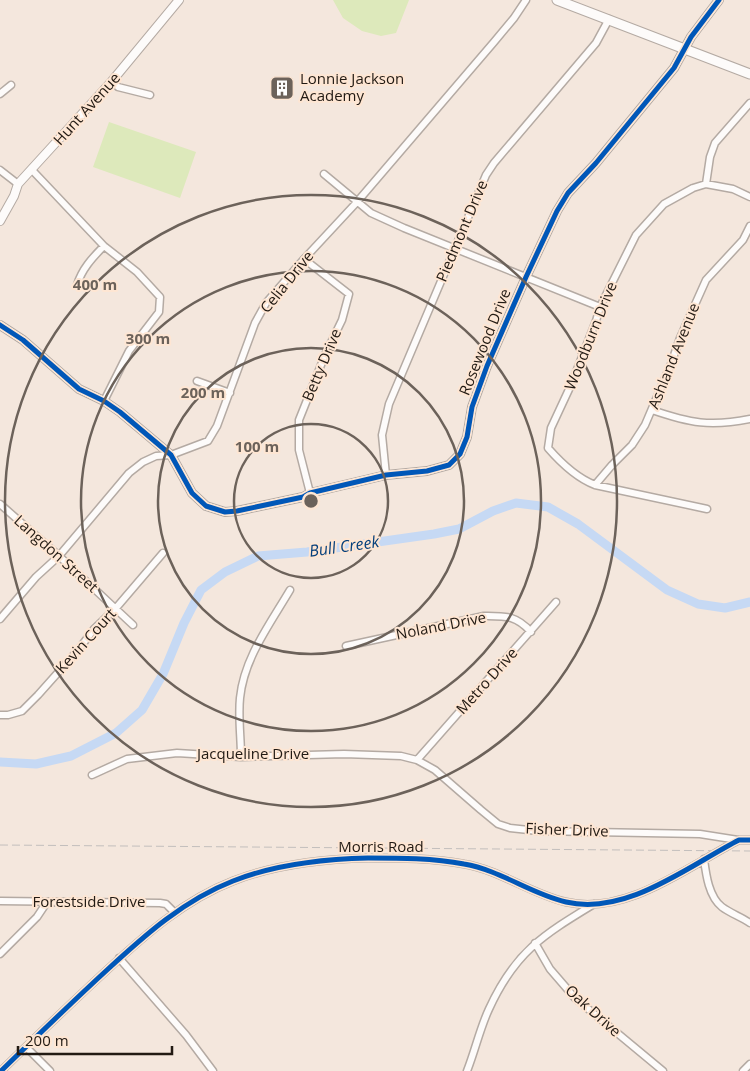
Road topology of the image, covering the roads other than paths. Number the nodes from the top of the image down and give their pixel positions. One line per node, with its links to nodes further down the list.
1 (179, 0): 9 (street, Hunt Avenue)
2 (526, 0): 20 (street, Celia Drive)
3 (557, 0): 5 (main road)
4 (719, 0): 7 (street, Rosewood Drive)
5 (575, 3): 6 (main road)
6 (609, 19): 7 (main road); 24 (street, Piedmont Drive)
7 (686, 48): 8 (main road); 26 (street, Rosewood Drive)
8 (750, 74)
9 (112, 81): 12 (street); 15 (street, Hunt Avenue)
10 (12, 85): 11 (street)
11 (0, 94)
12 (150, 95)
13 (750, 103): 18 (street)
14 (0, 170): 17 (street)
15 (32, 170): 17 (street, Hunt Avenue); 23 (street)
16 (324, 174): 20 (street)
17 (18, 184): 21 (street, Hunt Avenue)
18 (706, 184): 19 (street); 28 (street, Woodburn Drive)
19 (750, 196)
20 (357, 202): 24 (street); 25 (street, Celia Drive)
21 (0, 221)
22 (750, 226): 33 (street, Ashland Avenue)
23 (104, 246): 27 (street); 32 (street)
24 (455, 248): 26 (street); 36 (street, Piedmont Drive)
25 (304, 259): 31 (street, Celia Drive); 38 (street, Betty Drive)
26 (526, 276): 28 (street); 36 (street, Rosewood Drive)
27 (77, 285)
28 (600, 307): 37 (street, Woodburn Drive)
29 (0, 325): 32 (street, Rosewood Drive)
30 (197, 381): 31 (street)
31 (230, 393): 35 (street, Celia Drive)
32 (104, 401): 35 (street, Rosewood Drive)
33 (652, 410): 34 (street); 37 (street, Ashland Avenue)
34 (750, 419)
35 (171, 456): 38 (street, Rosewood Drive); 42 (street, Celia Drive)
36 (386, 475): 38 (street, Rosewood Drive)
37 (595, 485): 40 (street, Woodburn Drive)
38 (310, 493)
39 (0, 504): 42 (street, Langdon Street)
40 (707, 509)
41 (163, 553): 45 (street, Kevin Court)
42 (59, 556): 45 (street, Langdon Street); 46 (street, Celia Drive)
43 (290, 590): 51 (street)
44 (556, 602): 48 (street, Metro Drive)
45 (116, 608): 47 (street, Langdon Street); 50 (street, Kevin Court)
46 (0, 619)
47 (133, 625)
48 (531, 632): 49 (street, Noland Drive); 52 (street, Metro Drive)
49 (346, 646)
50 (0, 715)
51 (241, 757): 52 (street, Jacqueline Drive); 53 (street, Jacqueline Drive)
52 (417, 760): 54 (street, Fisher Drive)
53 (92, 775)
54 (739, 840): 55 (street, Morris Road); 56 (street, Morris Road)
55 (750, 840)
56 (704, 860): 59 (street, Morris Road); 61 (street)
57 (0, 901): 58 (street, Forestside Drive)
58 (47, 902): 60 (street, Forestside Drive); 63 (street)
59 (594, 904): 60 (street, Morris Road); 62 (street)
60 (175, 913): 64 (street, Morris Road)
61 (750, 923)
62 (535, 942): 70 (street); 71 (street, Oak Drive)
63 (0, 954)
64 (120, 958): 65 (street, Morris Road); 69 (street)
65 (26, 1047): 67 (street, Morris Road); 68 (street)
66 (750, 1064): 72 (street)
67 (1, 1071)
68 (50, 1071)
69 (213, 1071)
70 (468, 1071)
71 (663, 1071)
72 (743, 1071)

